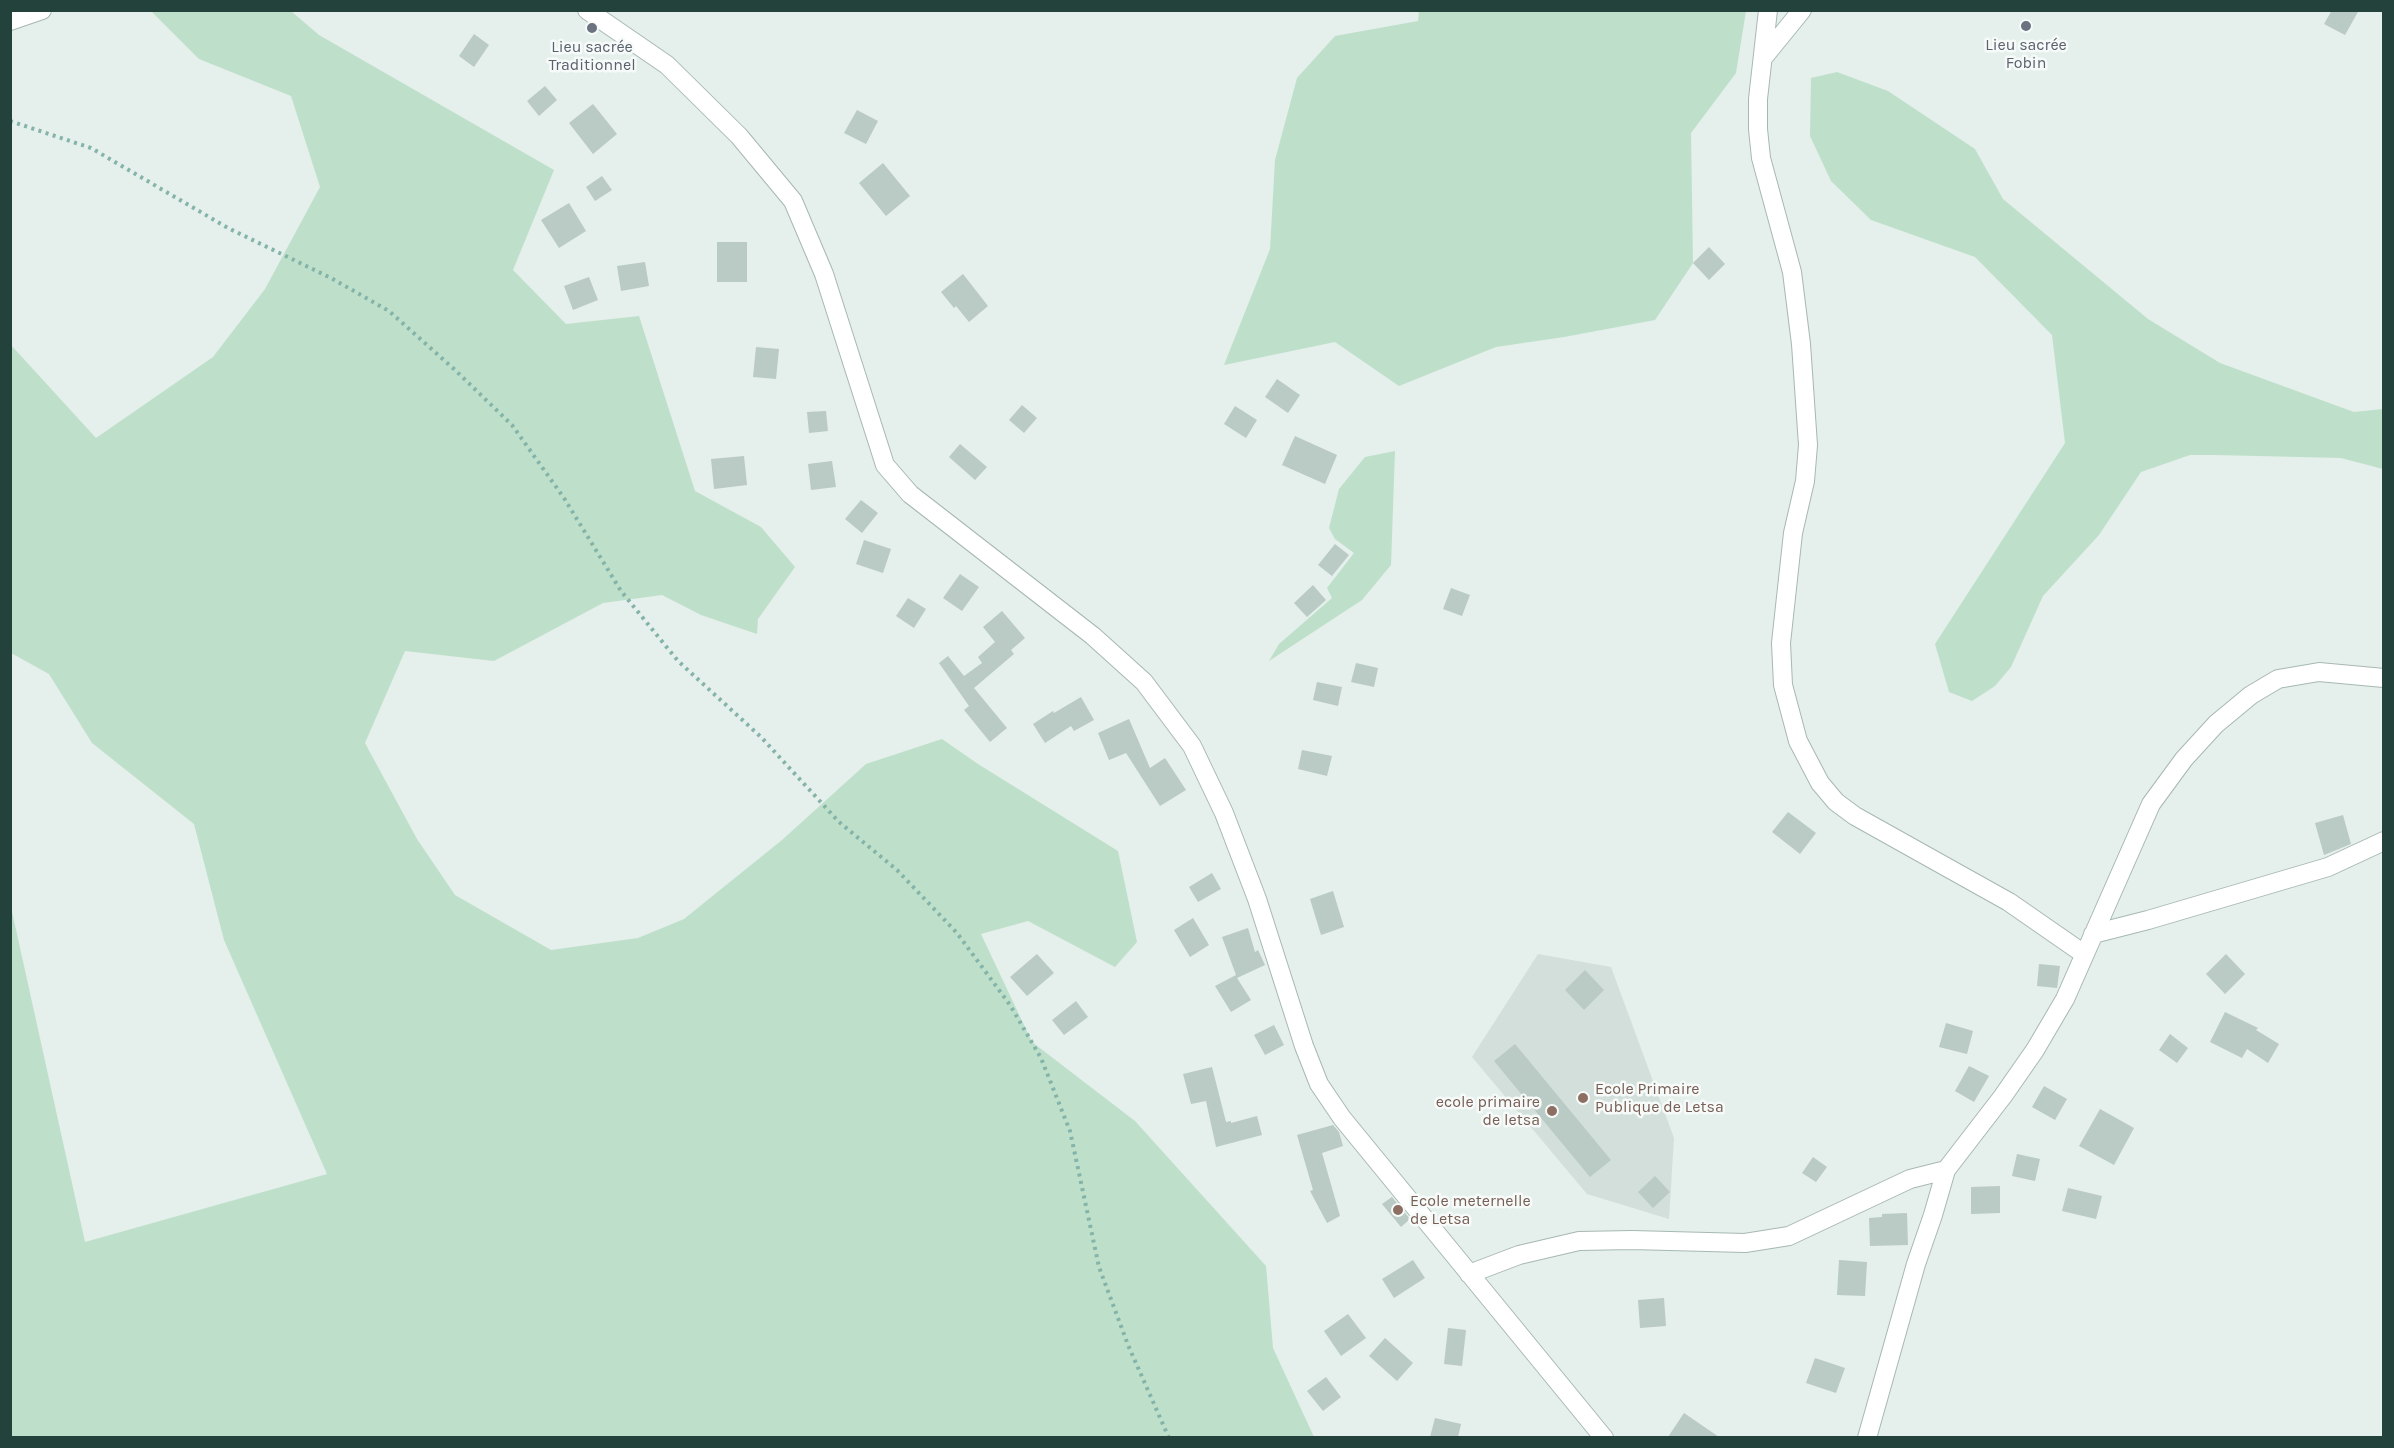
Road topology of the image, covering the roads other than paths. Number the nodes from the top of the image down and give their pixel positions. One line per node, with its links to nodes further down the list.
1 (42, 10): 5 (street)
2 (587, 10): 12 (street)
3 (1768, 10): 6 (street)
4 (1802, 10): 6 (street)
5 (10, 21)
6 (1762, 58): 10 (street)
7 (2384, 678): 9 (street)
8 (2384, 841): 9 (street)
9 (2093, 934): 10 (street)
10 (2084, 954): 11 (street)
11 (1946, 1170): 12 (street); 14 (street)
12 (1469, 1274): 13 (street)
13 (1604, 1437)
14 (1867, 1437)

